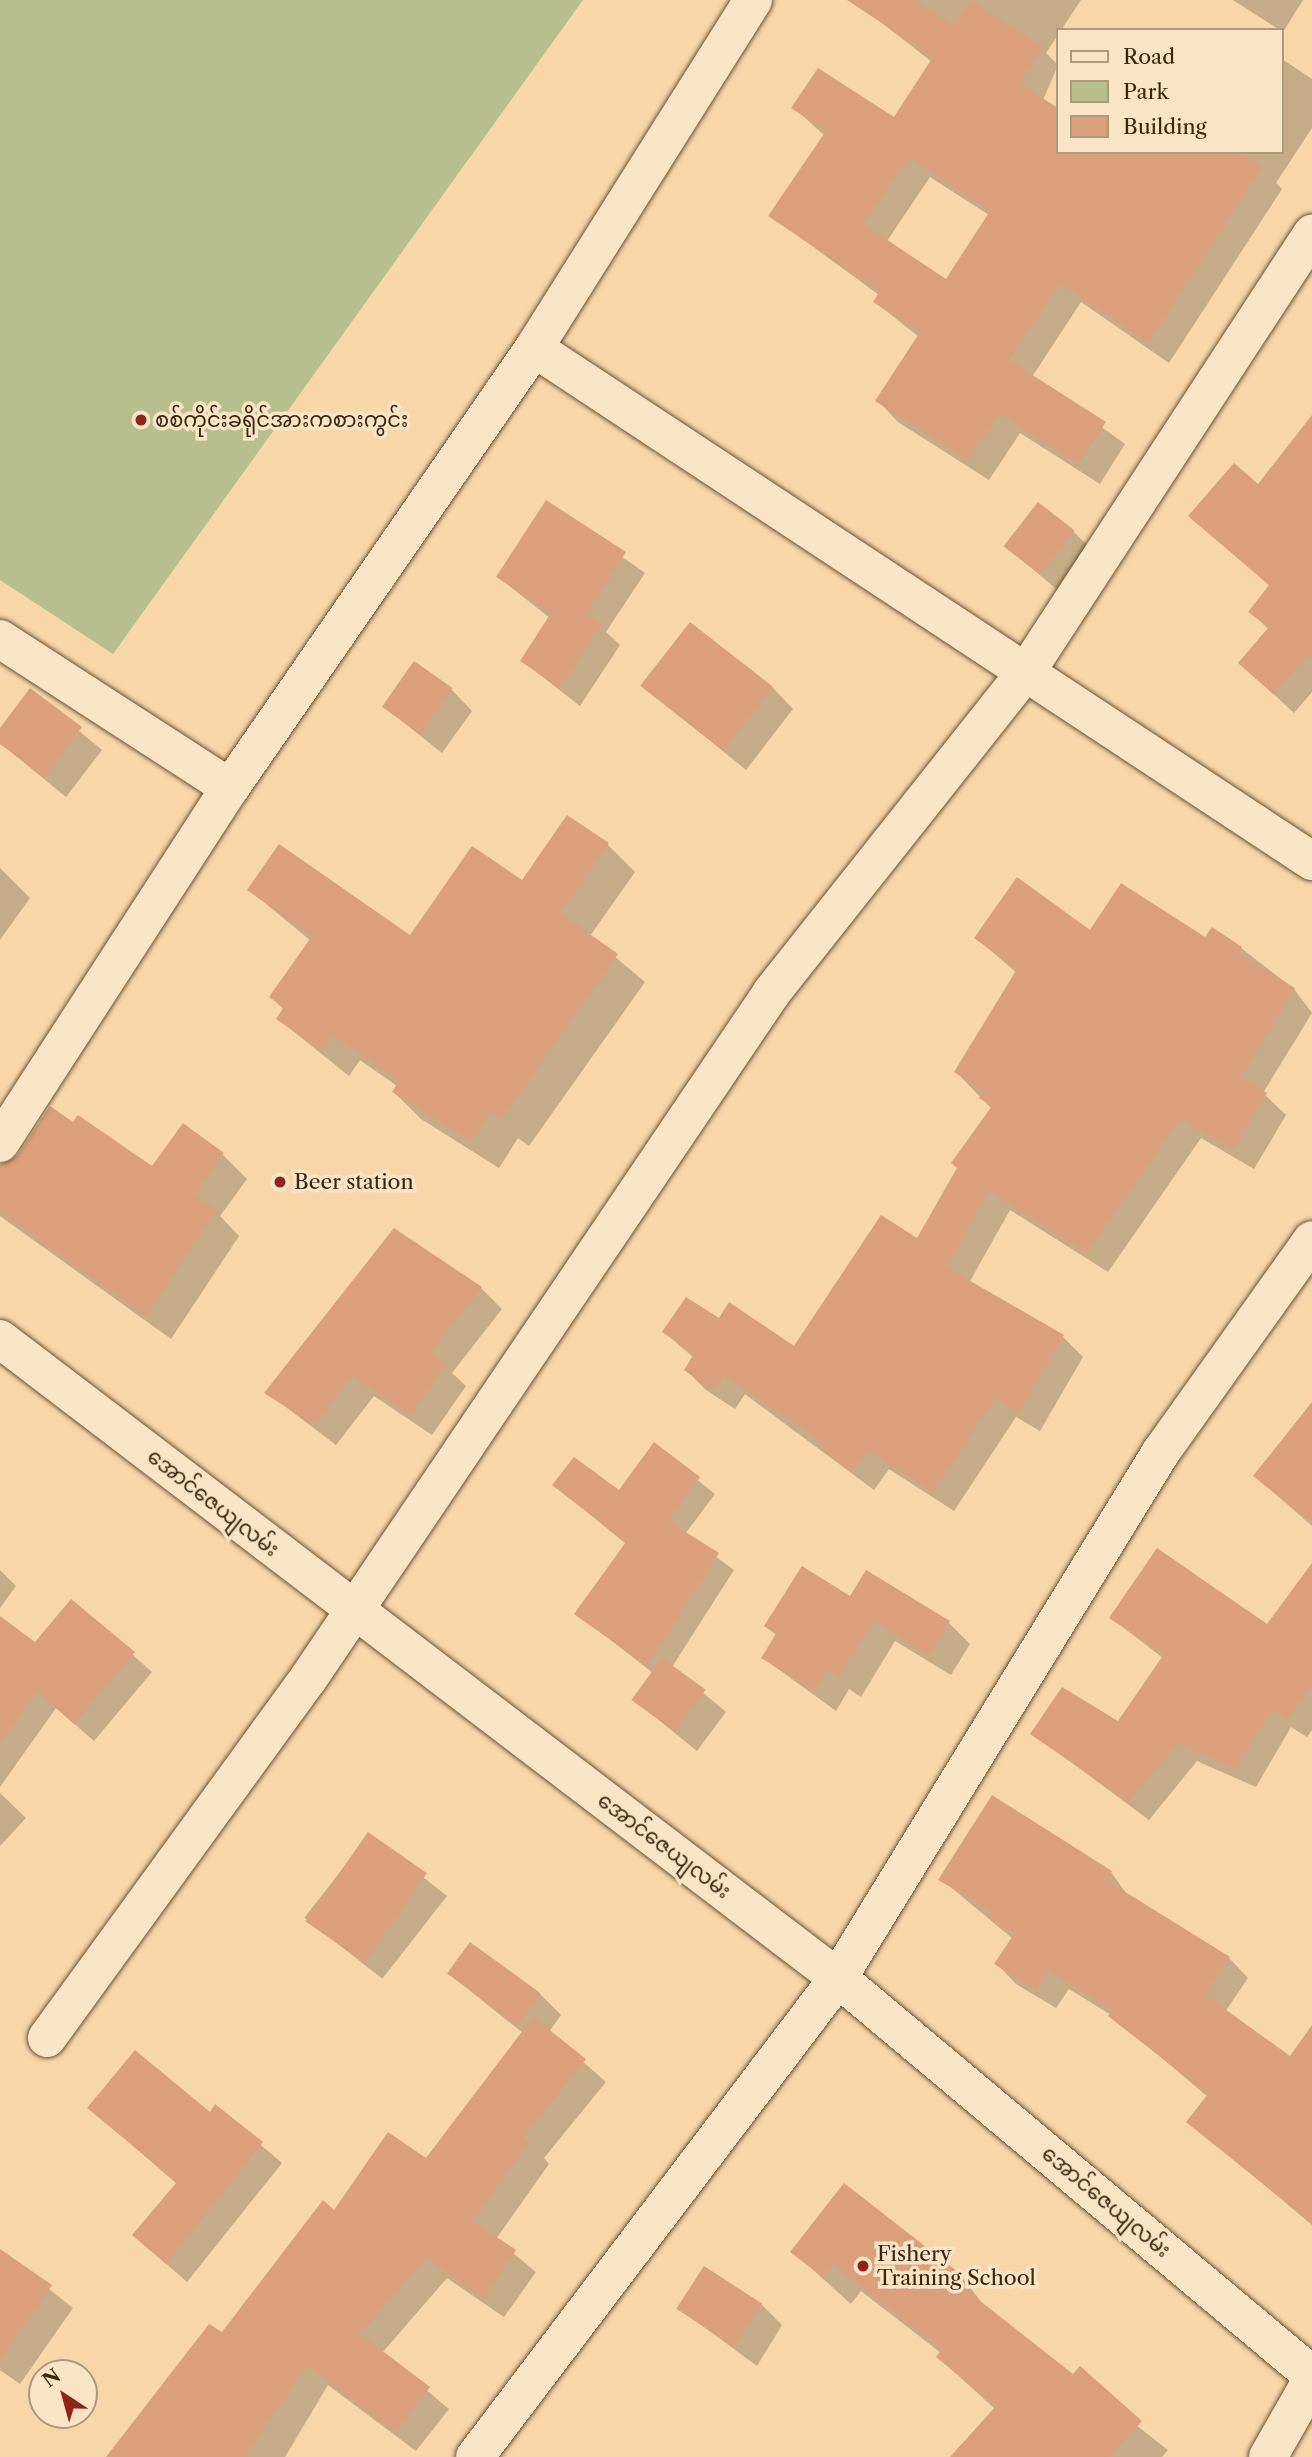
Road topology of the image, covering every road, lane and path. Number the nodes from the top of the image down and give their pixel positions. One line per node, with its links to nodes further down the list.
1 (752, 0): 3 (street)
2 (1312, 234): 5 (street)
3 (534, 348): 5 (street); 6 (street)
4 (0, 639): 6 (street)
5 (1028, 669): 7 (street); 11 (street)
6 (230, 788): 8 (street)
7 (1312, 861)
8 (0, 1143)
9 (1312, 1240): 12 (street)
10 (0, 1339): 11 (street, အောင်ဇေယျလမ်း)
11 (353, 1611): 12 (street, အောင်ဇေယျလမ်း); 13 (street)
12 (838, 1978): 14 (street, အောင်ဇေယျလမ်း); 15 (street)
13 (47, 2038)
14 (1312, 2377): 16 (street)
15 (475, 2457)
16 (1268, 2457)

